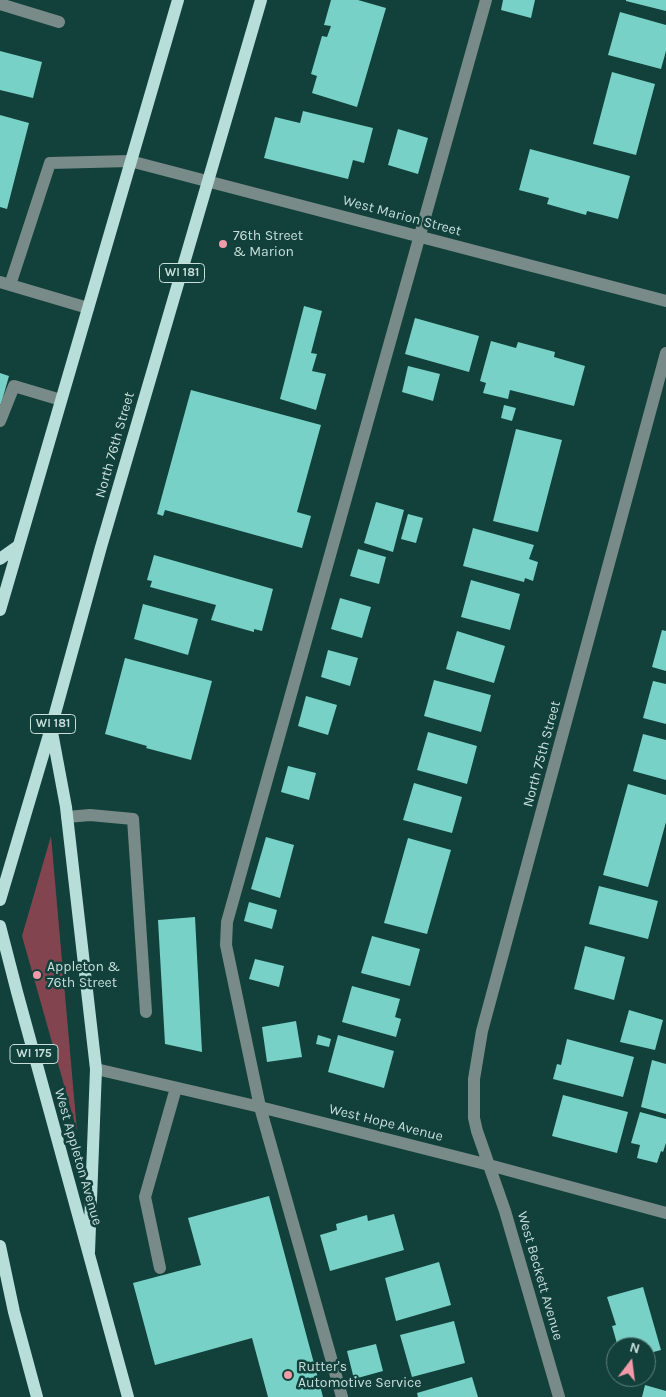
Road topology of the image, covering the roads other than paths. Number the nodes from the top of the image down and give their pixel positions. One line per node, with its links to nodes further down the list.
1 (177, 0): 6 (main road)
2 (261, 0): 7 (main road, North 76th Street / WI 181)
3 (486, 0): 8 (street)
4 (0, 4): 5 (street)
5 (59, 22)
6 (130, 161): 7 (street, West Marion Street); 9 (street, West Marion Street); 11 (main road)
7 (209, 181): 8 (street, West Marion Street); 18 (main road, North 76th Street / WI 181)
8 (420, 236): 10 (street, West Marion Street); 25 (street)
9 (5, 283): 11 (street)
10 (666, 301)
11 (88, 308): 13 (main road)
12 (666, 353): 26 (street, North 75th Street)
13 (61, 400): 14 (street); 15 (main road)
14 (0, 421)
15 (18, 546): 16 (main road); 17 (main road)
16 (0, 559)
17 (0, 610)
18 (52, 728): 19 (main road); 20 (main road, North 76th Street / WI 181)
19 (67, 817): 22 (street); 23 (main road)
20 (0, 900)
21 (0, 926): 29 (main road, West Appleton Avenue / WI 175)
22 (146, 1012)
23 (96, 1069): 24 (street, West Hope Avenue); 29 (main road)
24 (176, 1088): 25 (street, West Hope Avenue); 30 (street)
25 (260, 1107): 26 (street, West Hope Avenue); 35 (street)
26 (489, 1165): 27 (street, West Hope Avenue); 36 (street, West Beckett Avenue)
27 (666, 1213)
28 (0, 1246): 32 (main road)
29 (89, 1252): 34 (main road, West Appleton Avenue / WI 175)
30 (160, 1268)
31 (0, 1304): 32 (main road)
32 (14, 1312): 33 (main road)
33 (37, 1397)
34 (128, 1397)
35 (342, 1397)
36 (559, 1397)

